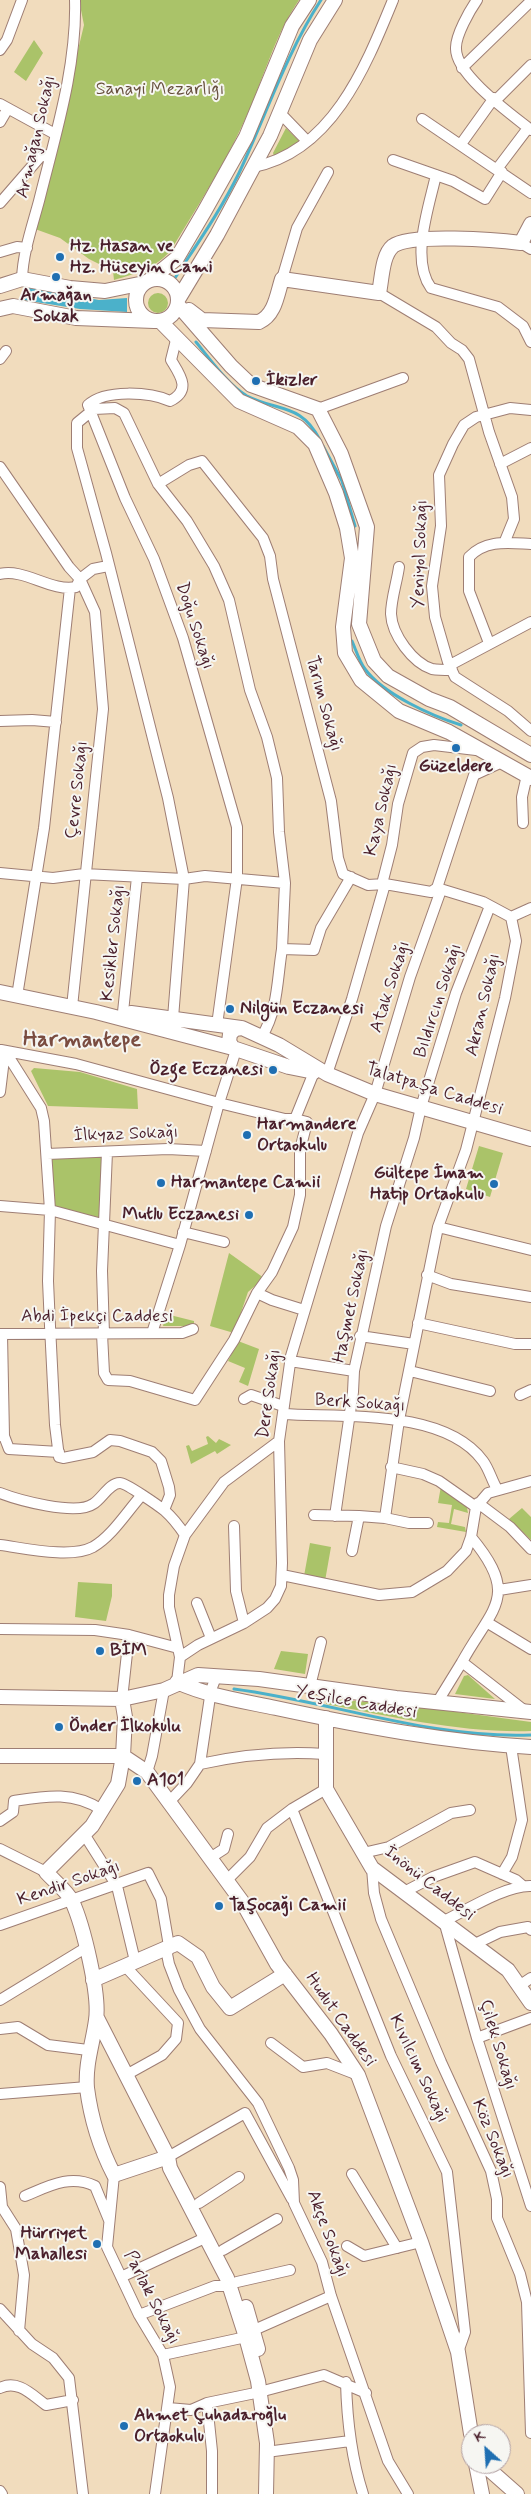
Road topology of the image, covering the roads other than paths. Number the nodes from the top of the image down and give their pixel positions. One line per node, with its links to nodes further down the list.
1 (22, 0): 8 (street)
2 (75, 0): 17 (street, Armağan Sokağı)
3 (309, 0): 35 (main road)
4 (335, 0): 13 (main road)
5 (393, 0): 18 (street)
6 (478, 0): 10 (street)
7 (531, 1): 10 (street)
8 (0, 50)
9 (531, 65): 11 (street)
10 (462, 68): 11 (street)
11 (495, 99): 16 (street); 19 (street)
12 (4, 107): 15 (street); 17 (street)
13 (280, 113): 18 (street); 22 (main road)
14 (422, 119): 19 (street)
15 (0, 122)
16 (530, 129): 23 (street)
17 (55, 134): 20 (street, Armağan Sokağı)
18 (307, 141): 22 (street)
19 (461, 144): 23 (street)
20 (51, 154): 27 (street); 31 (street, Armağan Sokağı)
21 (393, 160): 25 (street)
22 (253, 168): 38 (main road)
23 (499, 170): 25 (street); 26 (street)
24 (328, 172): 34 (street)
25 (436, 175): 29 (street)
26 (531, 193)
27 (0, 203)
28 (531, 224): 30 (main road)
29 (421, 240): 30 (main road); 37 (main road); 42 (street)
30 (526, 246)
31 (27, 248): 32 (street); 33 (street, Armağan Sokağı)
32 (0, 252)
33 (22, 279): 35 (main road); 36 (main road)
34 (282, 279): 37 (main road); 38 (main road)
35 (147, 282): 38 (main road); 40 (main road)
36 (0, 286)
37 (379, 293): 47 (street)
38 (178, 301): 40 (main road); 44 (main road)
39 (0, 309): 40 (main road)
40 (157, 321): 41 (main road)
41 (177, 336): 46 (street); 53 (main road)
42 (531, 342)
43 (403, 378): 44 (street)
44 (318, 409): 52 (main road)
45 (531, 410): 47 (street, Yeniyol Sokağı)
46 (89, 411): 51 (street); 56 (street); 77 (street, Doğu Sokağı)
47 (484, 414): 49 (street); 63 (street, Yeniyol Sokağı)
48 (531, 448): 49 (street)
49 (500, 464): 54 (street)
50 (0, 468): 59 (street, Çevre Sokağı)
51 (158, 484): 76 (street, Tarım Sokağı); 79 (street)
52 (367, 527): 53 (main road); 68 (main road)
53 (347, 528): 67 (main road)
54 (505, 541): 55 (street); 62 (street)
55 (531, 544)
56 (108, 566): 59 (street); 78 (street)
57 (399, 567): 63 (street)
58 (0, 574): 60 (street)
59 (80, 579): 60 (street); 73 (street, Çevre Sokağı)
60 (70, 588): 65 (street)
61 (531, 622): 62 (street)
62 (489, 643): 63 (street)
63 (451, 668): 66 (street, Yeniyol Sokağı)
64 (0, 721): 65 (street)
65 (56, 722): 74 (street)
66 (531, 731)
67 (482, 750): 69 (main road); 80 (street, Kaya Sokağı)
68 (531, 756)
69 (502, 762): 70 (main road); 81 (street, Atak Sokağı)
70 (529, 776): 71 (street)
71 (523, 823)
72 (0, 873): 74 (street)
73 (86, 874): 74 (street); 75 (street); 88 (street, Çevre Sokağı)
74 (35, 876): 87 (street)
75 (137, 877): 78 (street); 90 (street, Kesikler Sokağı)
76 (351, 877): 80 (street); 85 (street)
77 (237, 878): 78 (street); 79 (street); 92 (street, Doğu Sokağı)
78 (184, 879): 91 (street)
79 (285, 883): 85 (street)
80 (383, 884): 81 (street); 98 (street, Kaya Sokağı)
81 (439, 889): 82 (street); 100 (street, Atak Sokağı)
82 (490, 906): 84 (street); 102 (street, Bıldırcın Sokağı)
83 (531, 908): 84 (street)
84 (512, 917): 104 (street, Akran Sokağı)
85 (282, 949): 94 (street)
86 (0, 992): 87 (main road)
87 (17, 996): 88 (main road)
88 (72, 1007): 89 (main road)
89 (96, 1012): 90 (main road); 95 (main road)
90 (123, 1012): 91 (main road)
91 (173, 1018): 92 (main road)
92 (217, 1025): 93 (main road)
93 (242, 1028): 94 (main road, Talatpaşa Caddesi); 95 (main road)
94 (265, 1038): 97 (main road); 98 (main road, Talatpaşa Caddesi)
95 (235, 1049): 97 (main road, Talatpaşa Caddesi); 101 (street)
96 (3, 1050): 99 (street); 101 (street); 108 (street)
97 (259, 1058): 98 (main road, Talatpaşa Caddesi)
98 (320, 1073): 100 (main road, Talatpaşa Caddesi); 103 (street, Kaya Sokağı)
99 (0, 1092)
100 (375, 1094): 102 (main road, Talatpaşa Caddesi); 120 (street, Dere Sokağı)
101 (218, 1103): 103 (street); 106 (street)
102 (421, 1107): 104 (main road, Talatpaşa Caddesi); 127 (street, Haşmet Sokağı)
103 (295, 1119): 118 (street)
104 (472, 1122): 105 (main road, Talatpaşa Caddesi); 112 (street, Akran Sokağı)
105 (531, 1138)
106 (206, 1151): 107 (street, İlkyaz Sokağı); 113 (street)
107 (107, 1152): 108 (street, İlkyaz Sokağı); 111 (street)
108 (47, 1154): 110 (street)
109 (0, 1206): 110 (street)
110 (50, 1210): 111 (street); 125 (street)
111 (103, 1223): 115 (street); 126 (street)
112 (438, 1227): 116 (street); 117 (street, Akran Sokağı)
113 (183, 1232): 114 (street); 115 (street)
114 (224, 1242)
115 (180, 1244): 123 (street)
116 (531, 1250)
117 (427, 1275): 119 (street); 121 (street, Akran Sokağı)
118 (257, 1293): 120 (street); 126 (street)
119 (531, 1297)
120 (304, 1310): 130 (street, Dere Sokağı)
121 (418, 1323): 128 (street, Akran Sokağı); 129 (street)
122 (193, 1329): 123 (street, Abdi İpekçi Caddesi)
123 (152, 1333): 126 (street, Abdi İpekçi Caddesi)
124 (1, 1334): 125 (street, Abdi İpekçi Caddesi); 140 (street)
125 (51, 1334): 126 (street, Abdi İpekçi Caddesi); 142 (street)
126 (103, 1334)
127 (360, 1336): 128 (street); 131 (street, Haşmet Sokağı)
128 (414, 1344): 132 (street, Akran Sokağı)
129 (531, 1344)
130 (290, 1361): 131 (street); 137 (street, Dere Sokağı)
131 (354, 1371): 138 (street, Haşmet Sokağı)
132 (410, 1371): 134 (street); 139 (street, Akran Sokağı)
133 (531, 1390): 135 (street)
134 (490, 1391)
135 (520, 1395)
136 (244, 1398): 137 (street, Berk Sokağı)
137 (283, 1410): 138 (street, Berk Sokağı); 141 (street, Dere Sokağı)
138 (349, 1416): 139 (street, Berk Sokağı); 151 (street, Haşmet Sokağı)
139 (399, 1420): 143 (street, Akran Sokağı); 145 (street, Berk Sokağı)
140 (2, 1436): 142 (street)
141 (278, 1441): 156 (street); 161 (street, Dere Sokağı)
142 (59, 1452): 149 (street)
143 (391, 1467): 148 (street); 153 (street, Akran Sokağı)
144 (531, 1481): 145 (street)
145 (497, 1489): 148 (street)
146 (0, 1493): 147 (street)
147 (141, 1496): 149 (street); 158 (street)
148 (477, 1505): 157 (street); 159 (street)
149 (164, 1510): 156 (street)
150 (314, 1516): 151 (street)
151 (335, 1516): 152 (street)
152 (359, 1516): 153 (street); 160 (street)
153 (385, 1518): 154 (street)
154 (428, 1523)
155 (234, 1526): 165 (street)
156 (185, 1535): 172 (street)
157 (472, 1537): 161 (street); 163 (street)
158 (0, 1545)
159 (531, 1549)
160 (352, 1551)
161 (282, 1574): 165 (street, Dere Sokağı)
162 (531, 1585): 163 (street)
163 (499, 1590): 166 (street)
164 (197, 1603): 169 (street)
165 (244, 1623): 169 (street, Dere Sokağı)
166 (488, 1623): 171 (street); 173 (street)
167 (0, 1628): 168 (street)
168 (129, 1635): 172 (street); 180 (street)
169 (211, 1638): 172 (street, Dere Sokağı)
170 (321, 1642): 176 (street)
171 (531, 1649)
172 (179, 1652): 175 (street)
173 (462, 1662): 181 (street); 182 (street)
174 (216, 1677): 175 (main road, Yeşilce Caddesi); 176 (main road, Yeşilce Caddesi); 178 (street)
175 (178, 1682): 177 (main road, Yeşilce Caddesi); 178 (main road, Yeşilce Caddesi)
176 (310, 1686): 181 (main road, Yeşilce Caddesi)
177 (164, 1690): 180 (main road, Yeşilce Caddesi); 190 (street)
178 (210, 1694): 183 (main road, Yeşilce Caddesi); 189 (street)
179 (0, 1697): 180 (main road, Yeşilce Caddesi)
180 (122, 1699): 188 (main road)
181 (438, 1701): 182 (main road, Yeşilce Caddesi)
182 (528, 1712)
183 (326, 1718): 184 (main road, Yeşilce Caddesi); 186 (main road, İnönü Caddesi)
184 (510, 1746): 185 (main road, Yeşilce Caddesi); 196 (street)
185 (531, 1747)
186 (325, 1754): 189 (street); 191 (main road, İnönü Caddesi)
187 (0, 1756): 188 (main road)
188 (123, 1756): 190 (main road, Hudut Caddesi); 194 (main road)
189 (200, 1764): 192 (street)
190 (147, 1772): 192 (main road, Hudut Caddesi)
191 (326, 1789): 193 (street); 201 (main road, İnönü Caddesi)
192 (169, 1802): 202 (main road, Hudut Caddesi)
193 (292, 1809): 207 (street); 261 (street, Kıvılcım Sokağı)
194 (102, 1810): 197 (street); 198 (main road)
195 (470, 1810): 201 (street)
196 (527, 1819): 206 (street)
197 (0, 1821)
198 (84, 1834): 204 (main road); 208 (street)
199 (228, 1834): 202 (street)
200 (0, 1849): 204 (street)
201 (363, 1853): 203 (main road, İnönü Caddesi)
202 (210, 1858): 207 (main road, Hudut Caddesi)
203 (372, 1868): 210 (main road, İnönü Caddesi); 271 (street, Köz Sokağı)
204 (46, 1872): 211 (main road)
205 (148, 1873): 208 (street, Kendir Sokağı); 216 (street, Akçe Sokağı)
206 (502, 1874): 209 (street); 210 (street)
207 (226, 1881): 219 (main road, Hudut Caddesi)
208 (117, 1886): 211 (street, Kendir Sokağı); 218 (street)
209 (527, 1886): 212 (street)
210 (404, 1892): 212 (main road, İnönü Caddesi)
211 (71, 1900): 213 (street, Kendir Sokağı); 217 (main road)
212 (444, 1921): 215 (main road, İnönü Caddesi); 228 (street, Çilek Sokağı)
213 (0, 1925)
214 (531, 1930): 215 (street)
215 (475, 1944): 222 (main road, İnönü Caddesi)
216 (169, 1946): 218 (main road); 219 (main road); 243 (street, Akçe Sokağı)
217 (87, 1947): 221 (main road); 223 (street)
218 (130, 1964): 221 (main road); 232 (street)
219 (284, 1974): 233 (main road, Hudut Caddesi)
220 (531, 1978): 222 (street)
221 (93, 1980): 225 (main road)
222 (519, 1986): 224 (main road, İnönü Caddesi)
223 (0, 2000)
224 (531, 2003)
225 (96, 2018): 230 (main road); 231 (main road)
226 (531, 2018): 228 (street)
227 (0, 2029): 231 (street)
228 (477, 2038): 244 (street, Çilek Sokağı)
229 (271, 2043): 233 (street)
230 (110, 2044): 231 (main road); 232 (main road)
231 (88, 2050): 234 (main road)
232 (126, 2075): 236 (main road)
233 (358, 2075): 249 (main road, Hudut Caddesi)
234 (87, 2087): 235 (street); 238 (main road)
235 (0, 2094)
236 (168, 2157): 238 (main road); 242 (main road); 243 (street); 248 (main road)
237 (352, 2174): 251 (street)
238 (114, 2175): 247 (street, Parlak Sokağı)
239 (239, 2177): 242 (street)
240 (0, 2187): 245 (street)
241 (25, 2196): 247 (street)
242 (199, 2203): 252 (main road)
243 (294, 2203): 256 (street, Akçe Sokağı)
244 (531, 2206)
245 (1, 2208): 259 (street)
246 (277, 2219): 252 (street)
247 (109, 2221): 254 (street, Parlak Sokağı)
248 (207, 2237): 254 (street); 255 (main road)
249 (421, 2242): 251 (street); 261 (main road, Hudut Caddesi)
250 (347, 2246): 251 (street)
251 (397, 2248)
252 (223, 2250): 255 (main road)
253 (290, 2270): 255 (street)
254 (121, 2277): 258 (street, Parlak Sokağı)
255 (234, 2284): 258 (street); 260 (main road)
256 (331, 2296): 260 (street); 266 (street, Akçe Sokağı)
257 (0, 2309): 259 (street)
258 (139, 2315): 262 (street, Parlak Sokağı)
259 (19, 2331): 267 (street)
260 (250, 2333): 262 (street); 265 (main road)
261 (458, 2352): 270 (main road, Hudut Caddesi)
262 (163, 2355): 269 (street, Parlak Sokağı)
263 (346, 2382): 265 (street); 266 (street); 272 (street)
264 (0, 2388): 267 (street)
265 (263, 2392): 268 (street); 273 (main road); 281 (main road)
266 (366, 2393): 284 (street, Akçe Sokağı)
267 (73, 2400): 278 (street)
268 (207, 2403): 269 (street); 280 (street)
269 (168, 2408): 279 (street, Parlak Sokağı)
270 (469, 2424)
271 (531, 2433)
272 (350, 2441): 273 (street); 283 (street)
273 (274, 2451): 282 (main road)
274 (478, 2474): 285 (main road)
275 (494, 2474): 286 (main road)
276 (0, 2490): 277 (street)
277 (2, 2494)
278 (83, 2494)
279 (155, 2494)
280 (212, 2494)
281 (266, 2494)
282 (275, 2494)
283 (363, 2494)
284 (408, 2494)
285 (482, 2494)
286 (517, 2494)

